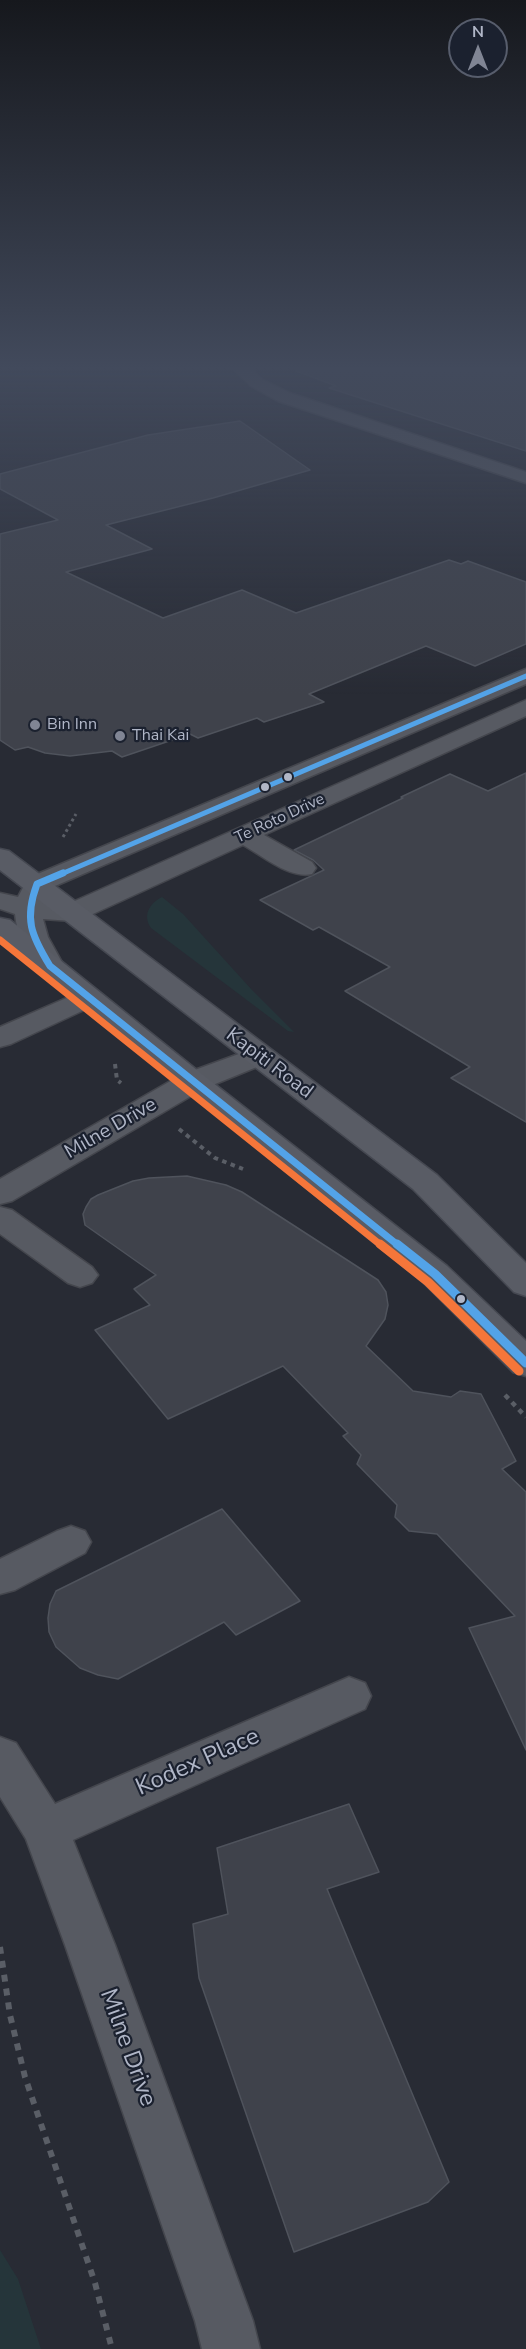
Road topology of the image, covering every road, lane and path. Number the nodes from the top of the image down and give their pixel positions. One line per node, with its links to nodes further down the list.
1 (526, 676): 3 (street, Te Roto Drive)
2 (524, 710): 4 (street, Te Roto Drive)
3 (440, 713): 4 (street); 6 (street, Te Roto Drive)
4 (478, 729): 7 (street, Te Roto Drive)
5 (76, 814): 8 (path)
6 (172, 827): 11 (street); 12 (street, Te Roto Drive)
7 (245, 835): 10 (street); 11 (street, Te Roto Drive)
8 (59, 843)
9 (0, 857): 12 (main road)
10 (303, 868)
11 (170, 870): 14 (street, Te Roto Drive)
12 (33, 897): 13 (street, Te Roto Drive); 14 (street, Te Roto Drive); 16 (street)
13 (0, 901)
14 (72, 913): 19 (main road, Kapiti Road)
15 (0, 926): 16 (main road)
16 (50, 966): 17 (main road)
17 (87, 998): 18 (street); 20 (main road)
18 (0, 1038)
19 (258, 1056): 20 (street, Milne Drive); 26 (main road, Kapiti Road)
20 (192, 1082): 23 (street, Milne Drive); 27 (main road)
21 (206, 1151): 22 (path)
22 (245, 1169)
23 (0, 1193)
24 (0, 1218): 25 (street)
25 (80, 1275)
26 (526, 1284)
27 (526, 1363)
28 (504, 1393): 29 (path)
29 (526, 1417)
30 (70, 1542): 31 (street)
31 (0, 1578)
32 (349, 1696): 34 (street, Kodex Place)
33 (0, 1757): 34 (street, Milne Drive)
34 (46, 1830): 37 (street, Milne Drive)
35 (0, 1947): 36 (path)
36 (112, 2349)
37 (231, 2349)

